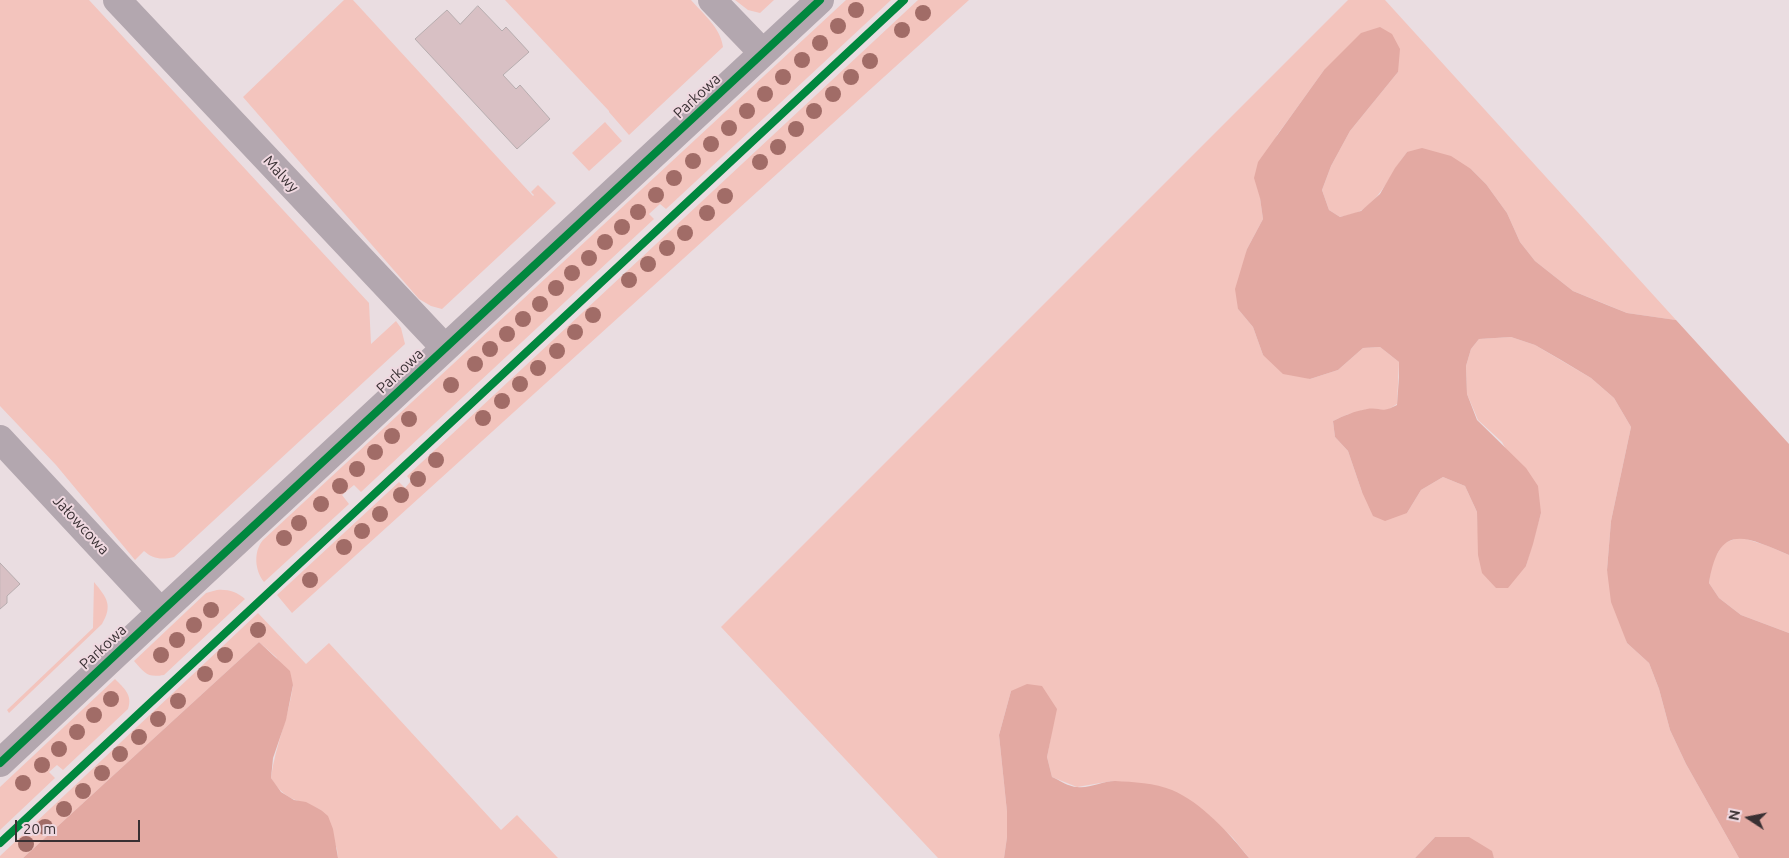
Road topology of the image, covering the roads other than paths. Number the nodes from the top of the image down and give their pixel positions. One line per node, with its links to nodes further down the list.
1 (117, 0): 5 (street, Malwy)
2 (712, 0): 4 (street)
3 (820, 0): 4 (street, Parkowa)
4 (763, 53): 5 (street, Parkowa)
5 (445, 348): 7 (street, Parkowa)
6 (0, 439): 7 (street, Jałowcowa)
7 (161, 612): 8 (street, Parkowa)
8 (0, 763)

